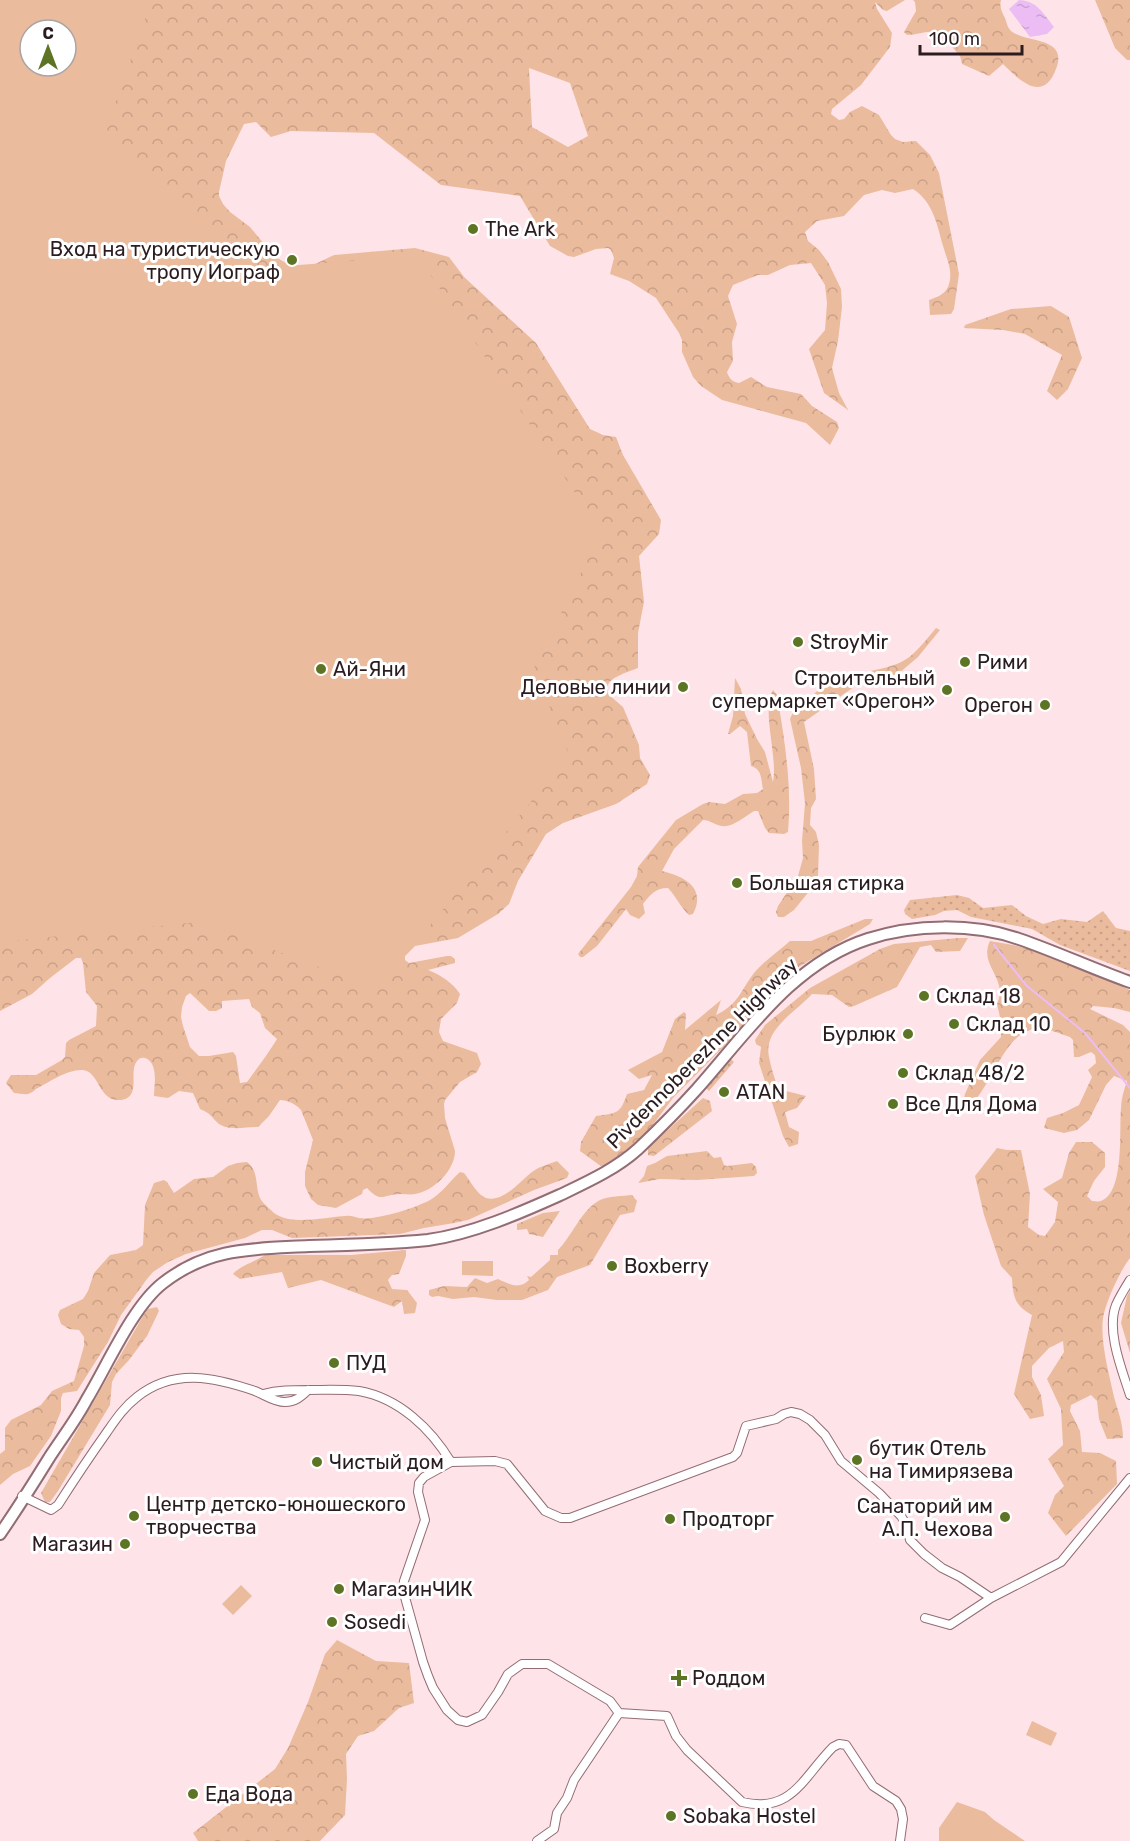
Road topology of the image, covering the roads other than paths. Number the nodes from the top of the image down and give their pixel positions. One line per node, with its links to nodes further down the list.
1 (1001, 933): 2 (highway); 9 (highway, Pivdennoberezhne Highway); 9 (highway, Pivdennoberezhne Highway)
2 (1130, 980)
3 (1130, 1280): 6 (street)
4 (308, 1390): 5 (street); 5 (street); 7 (street)
5 (263, 1394): 9 (street)
6 (1130, 1395)
7 (451, 1462): 12 (street); 14 (street)
8 (1130, 1478): 12 (street)
9 (27, 1497): 10 (highway, Pivdennoberezhne Highway); 11 (highway)
10 (0, 1526)
11 (0, 1534)
12 (991, 1598): 13 (street)
13 (925, 1618)
14 (619, 1713): 15 (street); 16 (street)
15 (537, 1841)
16 (900, 1841)

